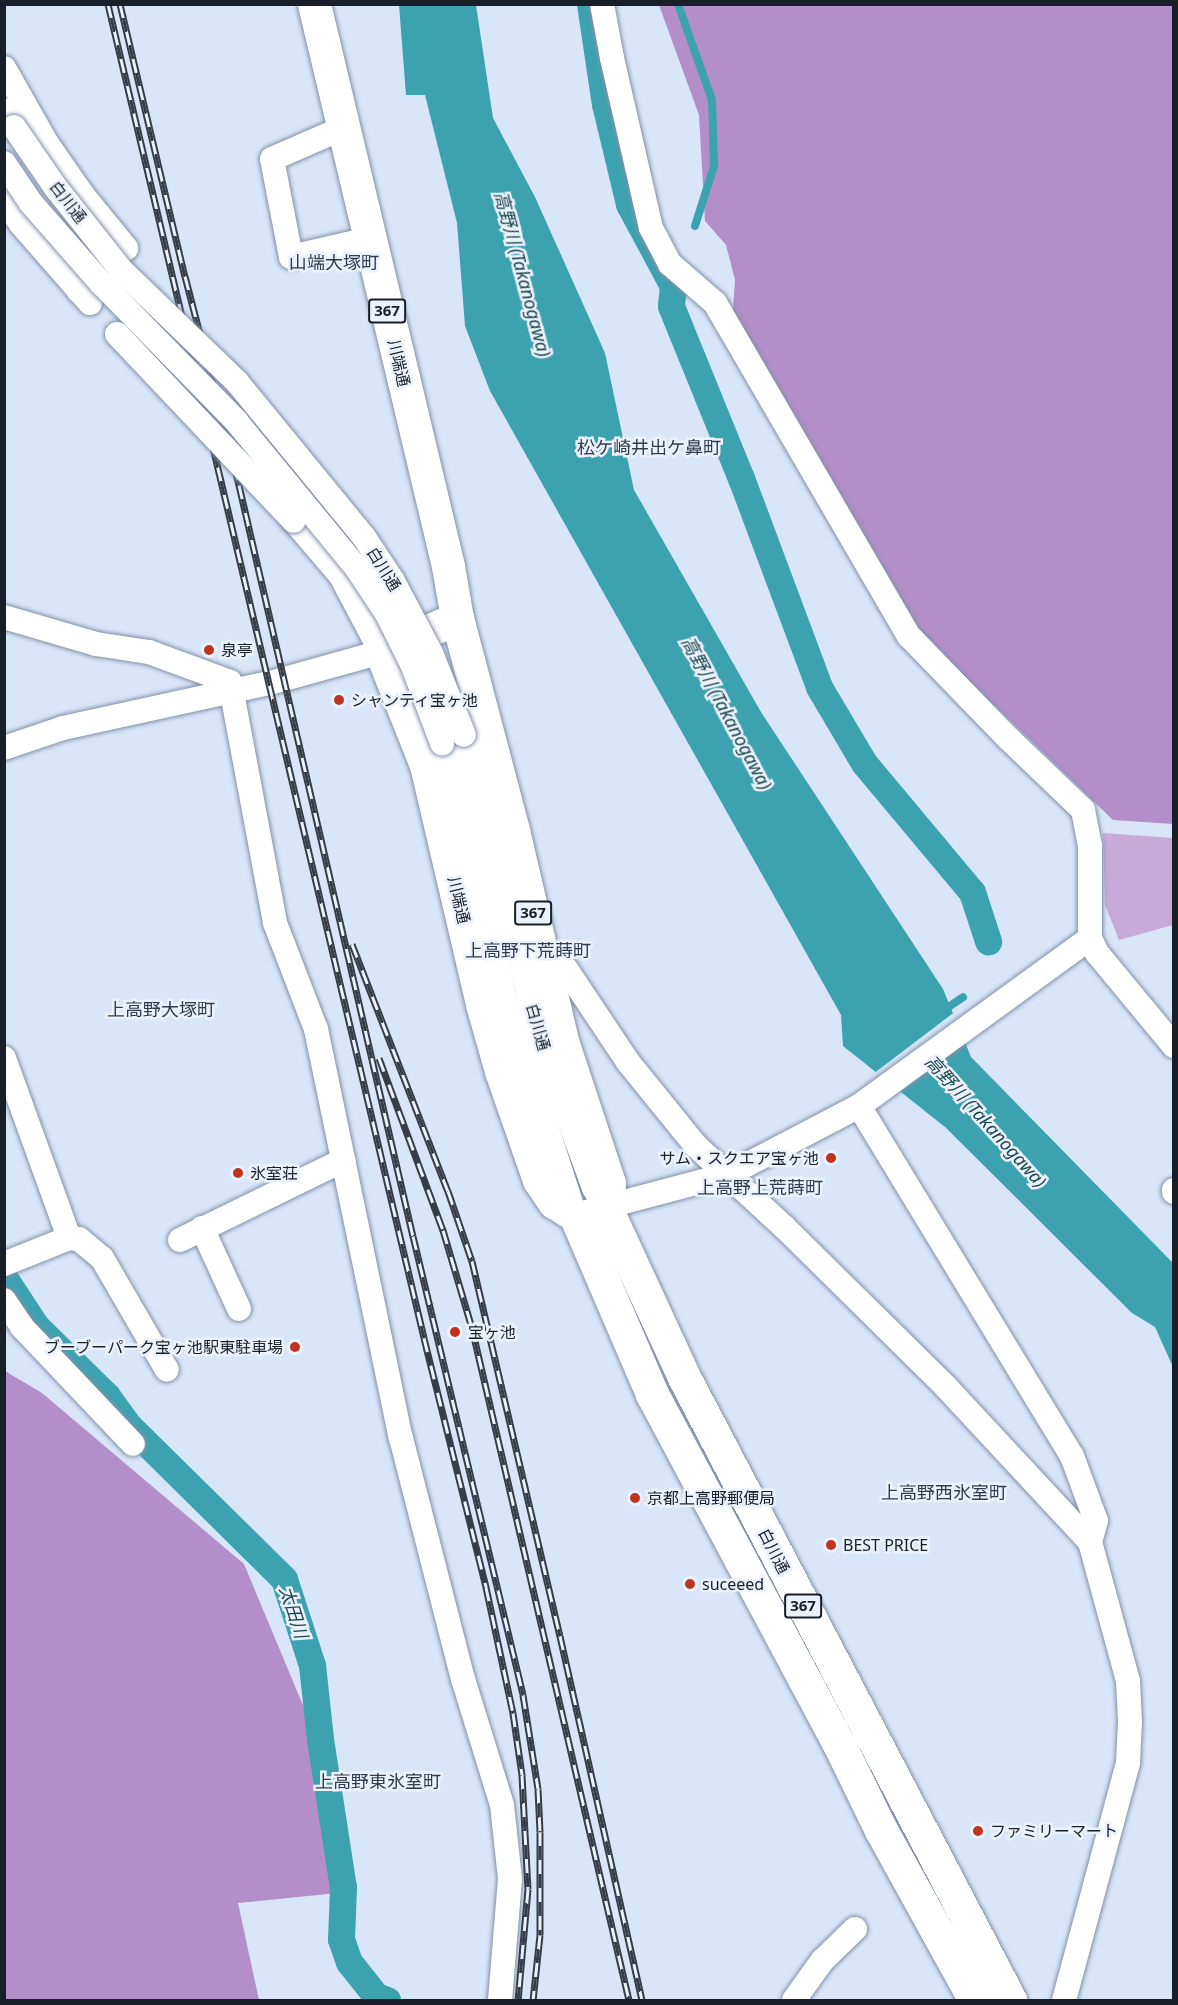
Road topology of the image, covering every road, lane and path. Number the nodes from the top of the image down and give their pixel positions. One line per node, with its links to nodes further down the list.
1 (314, 4): 5 (highway, 川端通 / 367)
2 (602, 4): 16 (street)
3 (4, 68): 7 (street)
4 (9, 119): 14 (street, 白川通, bridge)
5 (343, 128): 8 (highway, 川端通 / 367); 8 (street)
6 (4, 163): 14 (street, 白川通, bridge)
7 (4, 199)
8 (369, 239): 11 (highway, 川端通 / 367)
9 (111, 328): 12 (street, bridge)
10 (4, 617): 13 (street)
11 (457, 618): 12 (highway); 17 (highway, 川端通 / 367)
12 (381, 652): 13 (street); 23 (highway, 川端通 / 367)
13 (232, 691): 15 (street); 21 (street)
14 (453, 739): 23 (street, 白川通)
15 (4, 748)
16 (1090, 938): 18 (street); 20 (street)
17 (543, 954): 22 (street); 23 (highway, 川端通 / 367)
18 (1173, 1046)
19 (4, 1058): 25 (street)
20 (864, 1102): 22 (street); 32 (street)
21 (343, 1160): 24 (street); 34 (street)
22 (729, 1174): 23 (street); 32 (street)
23 (590, 1211): 36 (highway, 白川通 / 367); 37 (highway, 白川通 / 367)
24 (202, 1228): 26 (street); 29 (street)
25 (69, 1238): 27 (street); 30 (street)
26 (180, 1240)
27 (4, 1264)
28 (4, 1300): 31 (street)
29 (239, 1308)
30 (167, 1370)
31 (133, 1444)
32 (1090, 1542): 38 (street)
33 (855, 1929): 35 (street)
34 (500, 2001)
35 (794, 2001)
36 (975, 2001)
37 (1010, 2001)
38 (1064, 2001)

